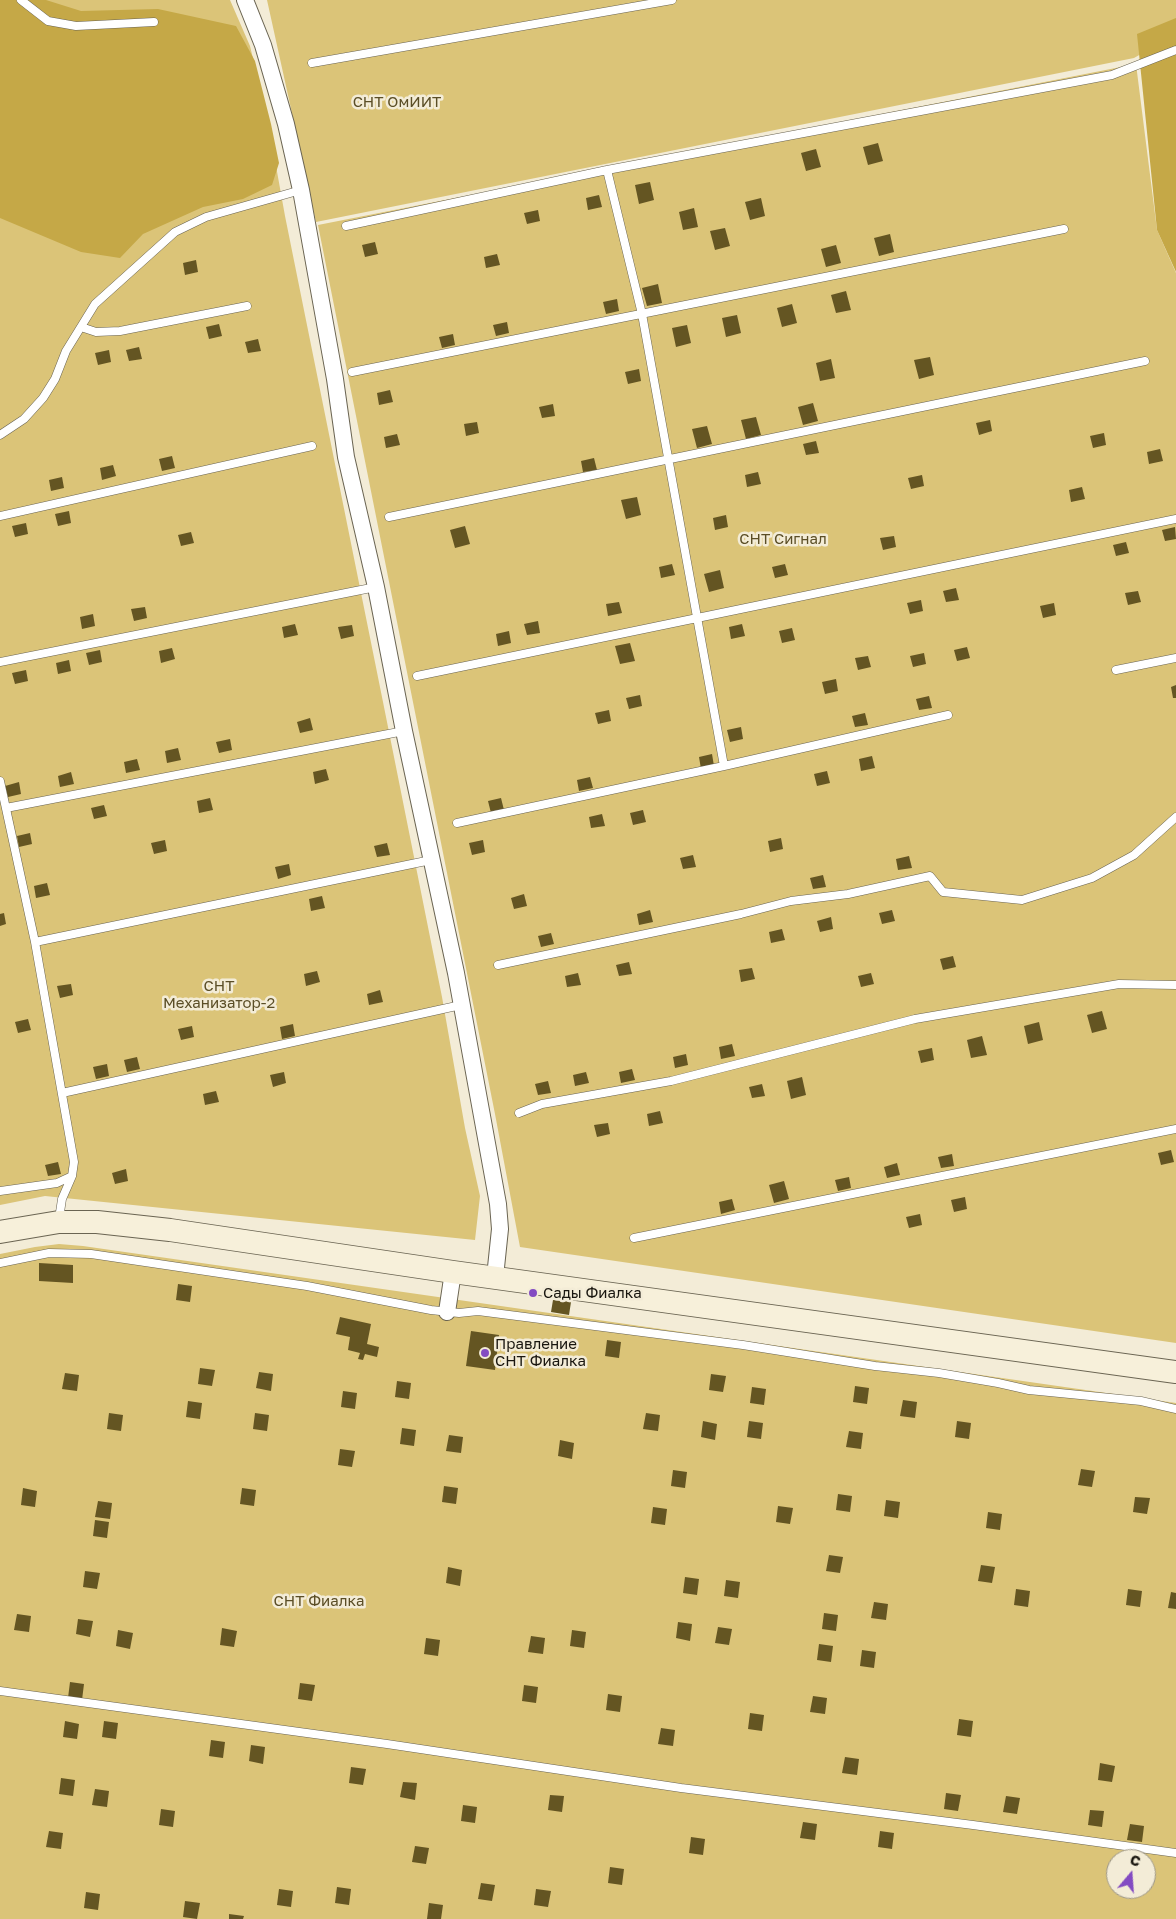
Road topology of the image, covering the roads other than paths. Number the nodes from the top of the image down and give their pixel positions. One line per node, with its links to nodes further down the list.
1 (21, 0): 4 (lane)
2 (244, 0): 8 (street)
3 (672, 0): 6 (lane)
4 (154, 22)
5 (1176, 50): 7 (lane)
6 (312, 63)
7 (607, 170): 9 (lane); 12 (lane)
8 (301, 190): 13 (lane); 22 (street)
9 (346, 226)
10 (1064, 229): 12 (lane)
11 (247, 306): 13 (lane)
12 (642, 314): 15 (lane); 18 (lane)
13 (81, 327): 16 (lane)
14 (1144, 361): 18 (lane)
15 (352, 372)
16 (0, 435)
17 (312, 446): 19 (lane)
18 (669, 459): 20 (lane); 23 (lane)
19 (0, 516)
20 (389, 517)
21 (1176, 519): 23 (lane)
22 (376, 587): 25 (lane); 29 (street)
23 (698, 618): 27 (lane); 30 (lane)
24 (1176, 658): 26 (lane)
25 (0, 662)
26 (1116, 670)
27 (417, 676)
28 (948, 715): 30 (lane)
29 (404, 731): 32 (lane); 35 (street)
30 (724, 766): 34 (lane)
31 (0, 781): 32 (lane)
32 (6, 808): 36 (lane)
33 (1176, 817): 37 (lane)
34 (458, 823)
35 (432, 860): 36 (lane); 39 (street)
36 (35, 942): 40 (lane)
37 (498, 965)
38 (1176, 985): 41 (lane)
39 (461, 1005): 40 (lane); 50 (street)
40 (62, 1093): 43 (lane)
41 (519, 1113)
42 (1176, 1128): 47 (lane)
43 (72, 1176): 44 (lane); 45 (lane)
44 (0, 1191)
45 (59, 1222): 46 (street); 49 (street)
46 (0, 1232)
47 (634, 1238)
48 (0, 1263): 51 (lane)
49 (453, 1272): 50 (street); 51 (street)
50 (495, 1278): 52 (street)
51 (447, 1312): 53 (lane)
52 (1176, 1372)
53 (1176, 1409)
54 (0, 1691): 55 (lane)
55 (1176, 1853)

